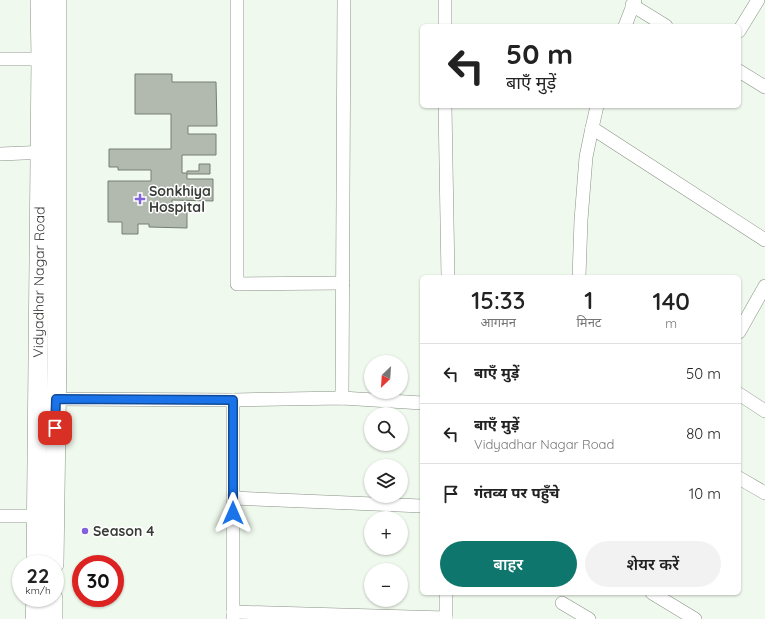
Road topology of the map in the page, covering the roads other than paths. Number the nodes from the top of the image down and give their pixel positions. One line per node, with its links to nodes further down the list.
1 (40, 0): 13 (main road, Vidyadhar Nagar Road)
2 (57, 0): 19 (main road, Vidyadhar Nagar Road)
3 (237, 0): 24 (street)
4 (344, 0): 24 (street)
5 (446, 0): 8 (street)
6 (758, 0): 11 (street)
7 (634, 3): 9 (street); 10 (street)
8 (445, 24)
9 (626, 24)
10 (663, 24)
11 (741, 29)
12 (0, 59): 13 (street)
13 (41, 59): 19 (main road, Vidyadhar Nagar Road)
14 (741, 72): 15 (street)
15 (765, 87)
16 (445, 108): 22 (street)
17 (597, 108): 18 (street)
18 (592, 128): 21 (street); 23 (street)
19 (48, 152): 20 (street); 28 (main road, Vidyadhar Nagar Road)
20 (0, 154)
21 (765, 240)
22 (448, 275)
23 (579, 275)
24 (343, 283): 29 (street)
25 (765, 286): 26 (street)
26 (741, 328)
27 (741, 395): 32 (street)
28 (47, 398): 30 (street); 38 (main road, Vidyadhar Nagar Road)
29 (342, 398): 30 (street); 31 (street)
30 (233, 400): 35 (street)
31 (420, 403)
32 (765, 411)
33 (741, 479): 34 (street)
34 (765, 493)
35 (233, 498): 36 (street); 46 (street)
36 (420, 506)
37 (0, 516): 38 (street)
38 (45, 516): 39 (main road, Vidyadhar Nagar Road); 40 (main road, Vidyadhar Nagar Road)
39 (38, 555)
40 (52, 555)
41 (446, 595): 48 (street)
42 (655, 595): 52 (street)
43 (562, 603): 51 (street)
44 (36, 607): 49 (main road)
45 (53, 607): 50 (main road)
46 (233, 616): 47 (street)
47 (338, 617): 48 (street)
48 (446, 618)
49 (35, 619)
50 (53, 619)
51 (589, 619)
52 (695, 619)

